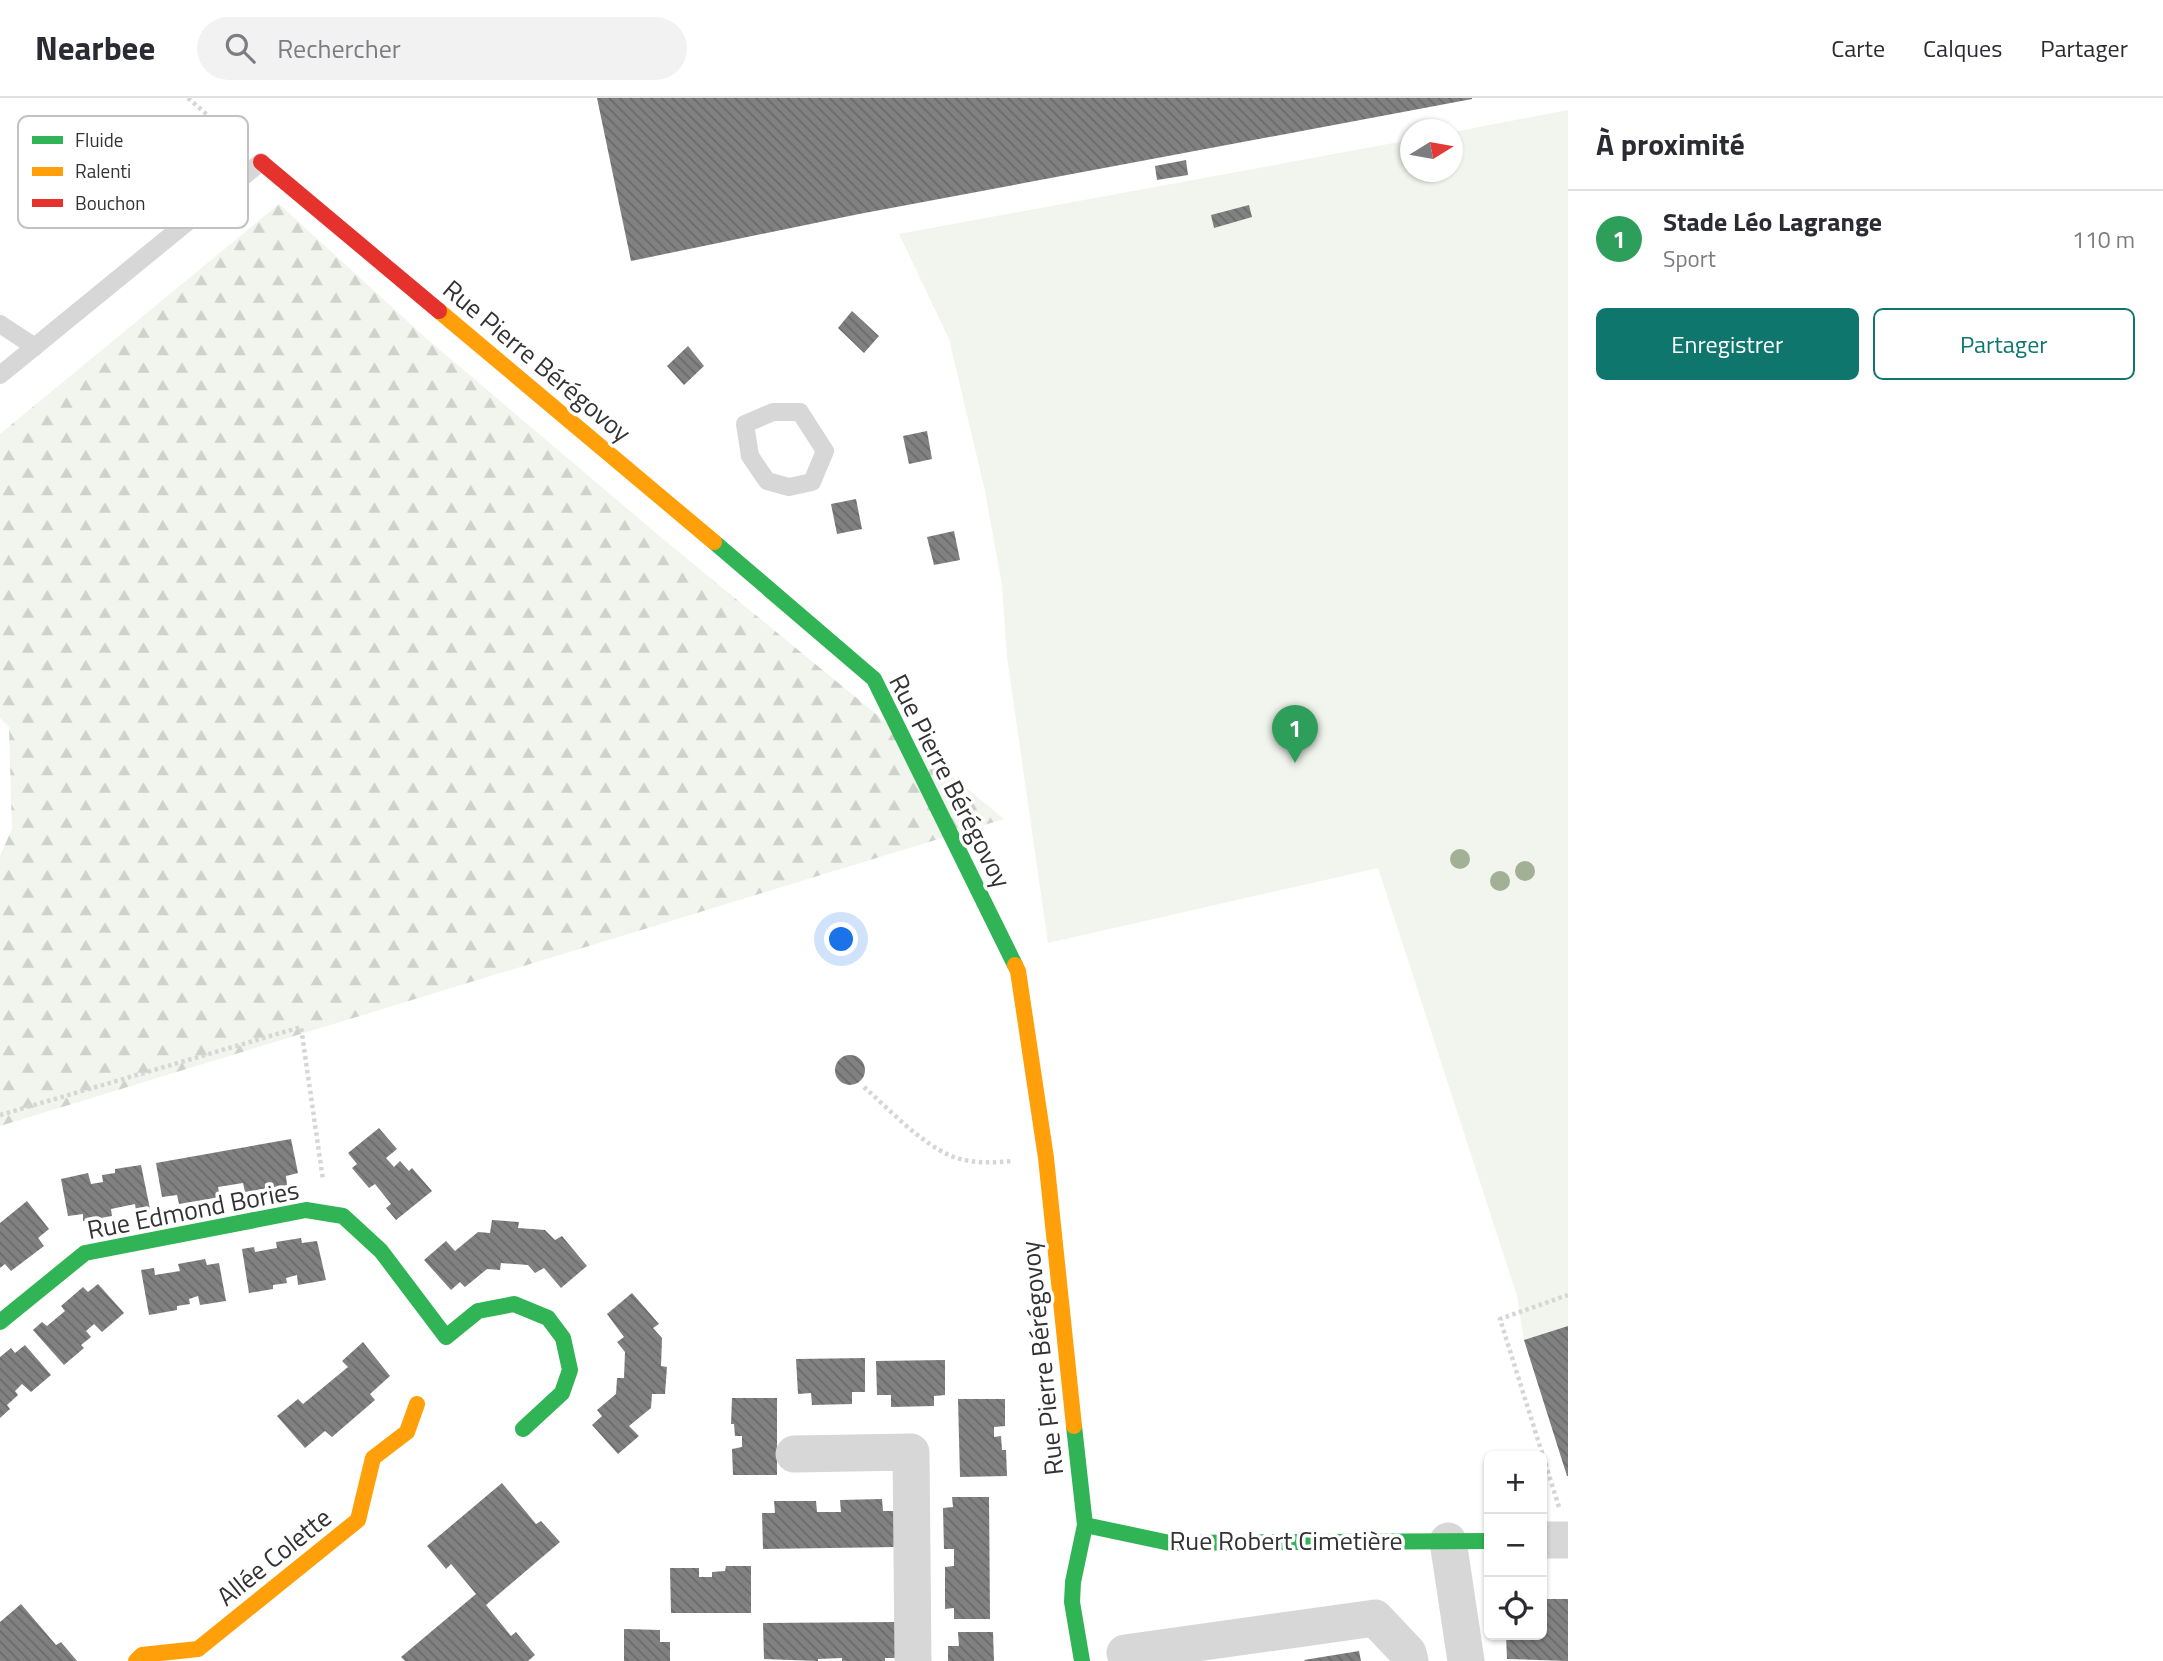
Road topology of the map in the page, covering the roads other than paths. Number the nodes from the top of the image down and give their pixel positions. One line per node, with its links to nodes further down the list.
1 (261, 162): 2 (lane); 12 (street, Rue Pierre Bérégovoy)
2 (248, 173)
3 (180, 228): 5 (lane)
4 (0, 324): 5 (lane)
5 (35, 346): 6 (lane)
6 (0, 374)
7 (812, 482): 7 (lane)
8 (0, 1322): 10 (street, Rue Edmond Bories)
9 (417, 1405): 16 (street, Allée Colette)
10 (523, 1429)
11 (794, 1454): 17 (street)
12 (1085, 1525): 13 (street, Rue Robert Cimetière); 18 (street, Rue Pierre Bérégovoy)
13 (1448, 1541): 14 (street, Rue Robert Cimetière); 20 (street)
14 (1484, 1541)
15 (1125, 1653): 19 (street)
16 (135, 1661)
17 (913, 1661)
18 (1082, 1661)
19 (1410, 1661)
20 (1466, 1661)

